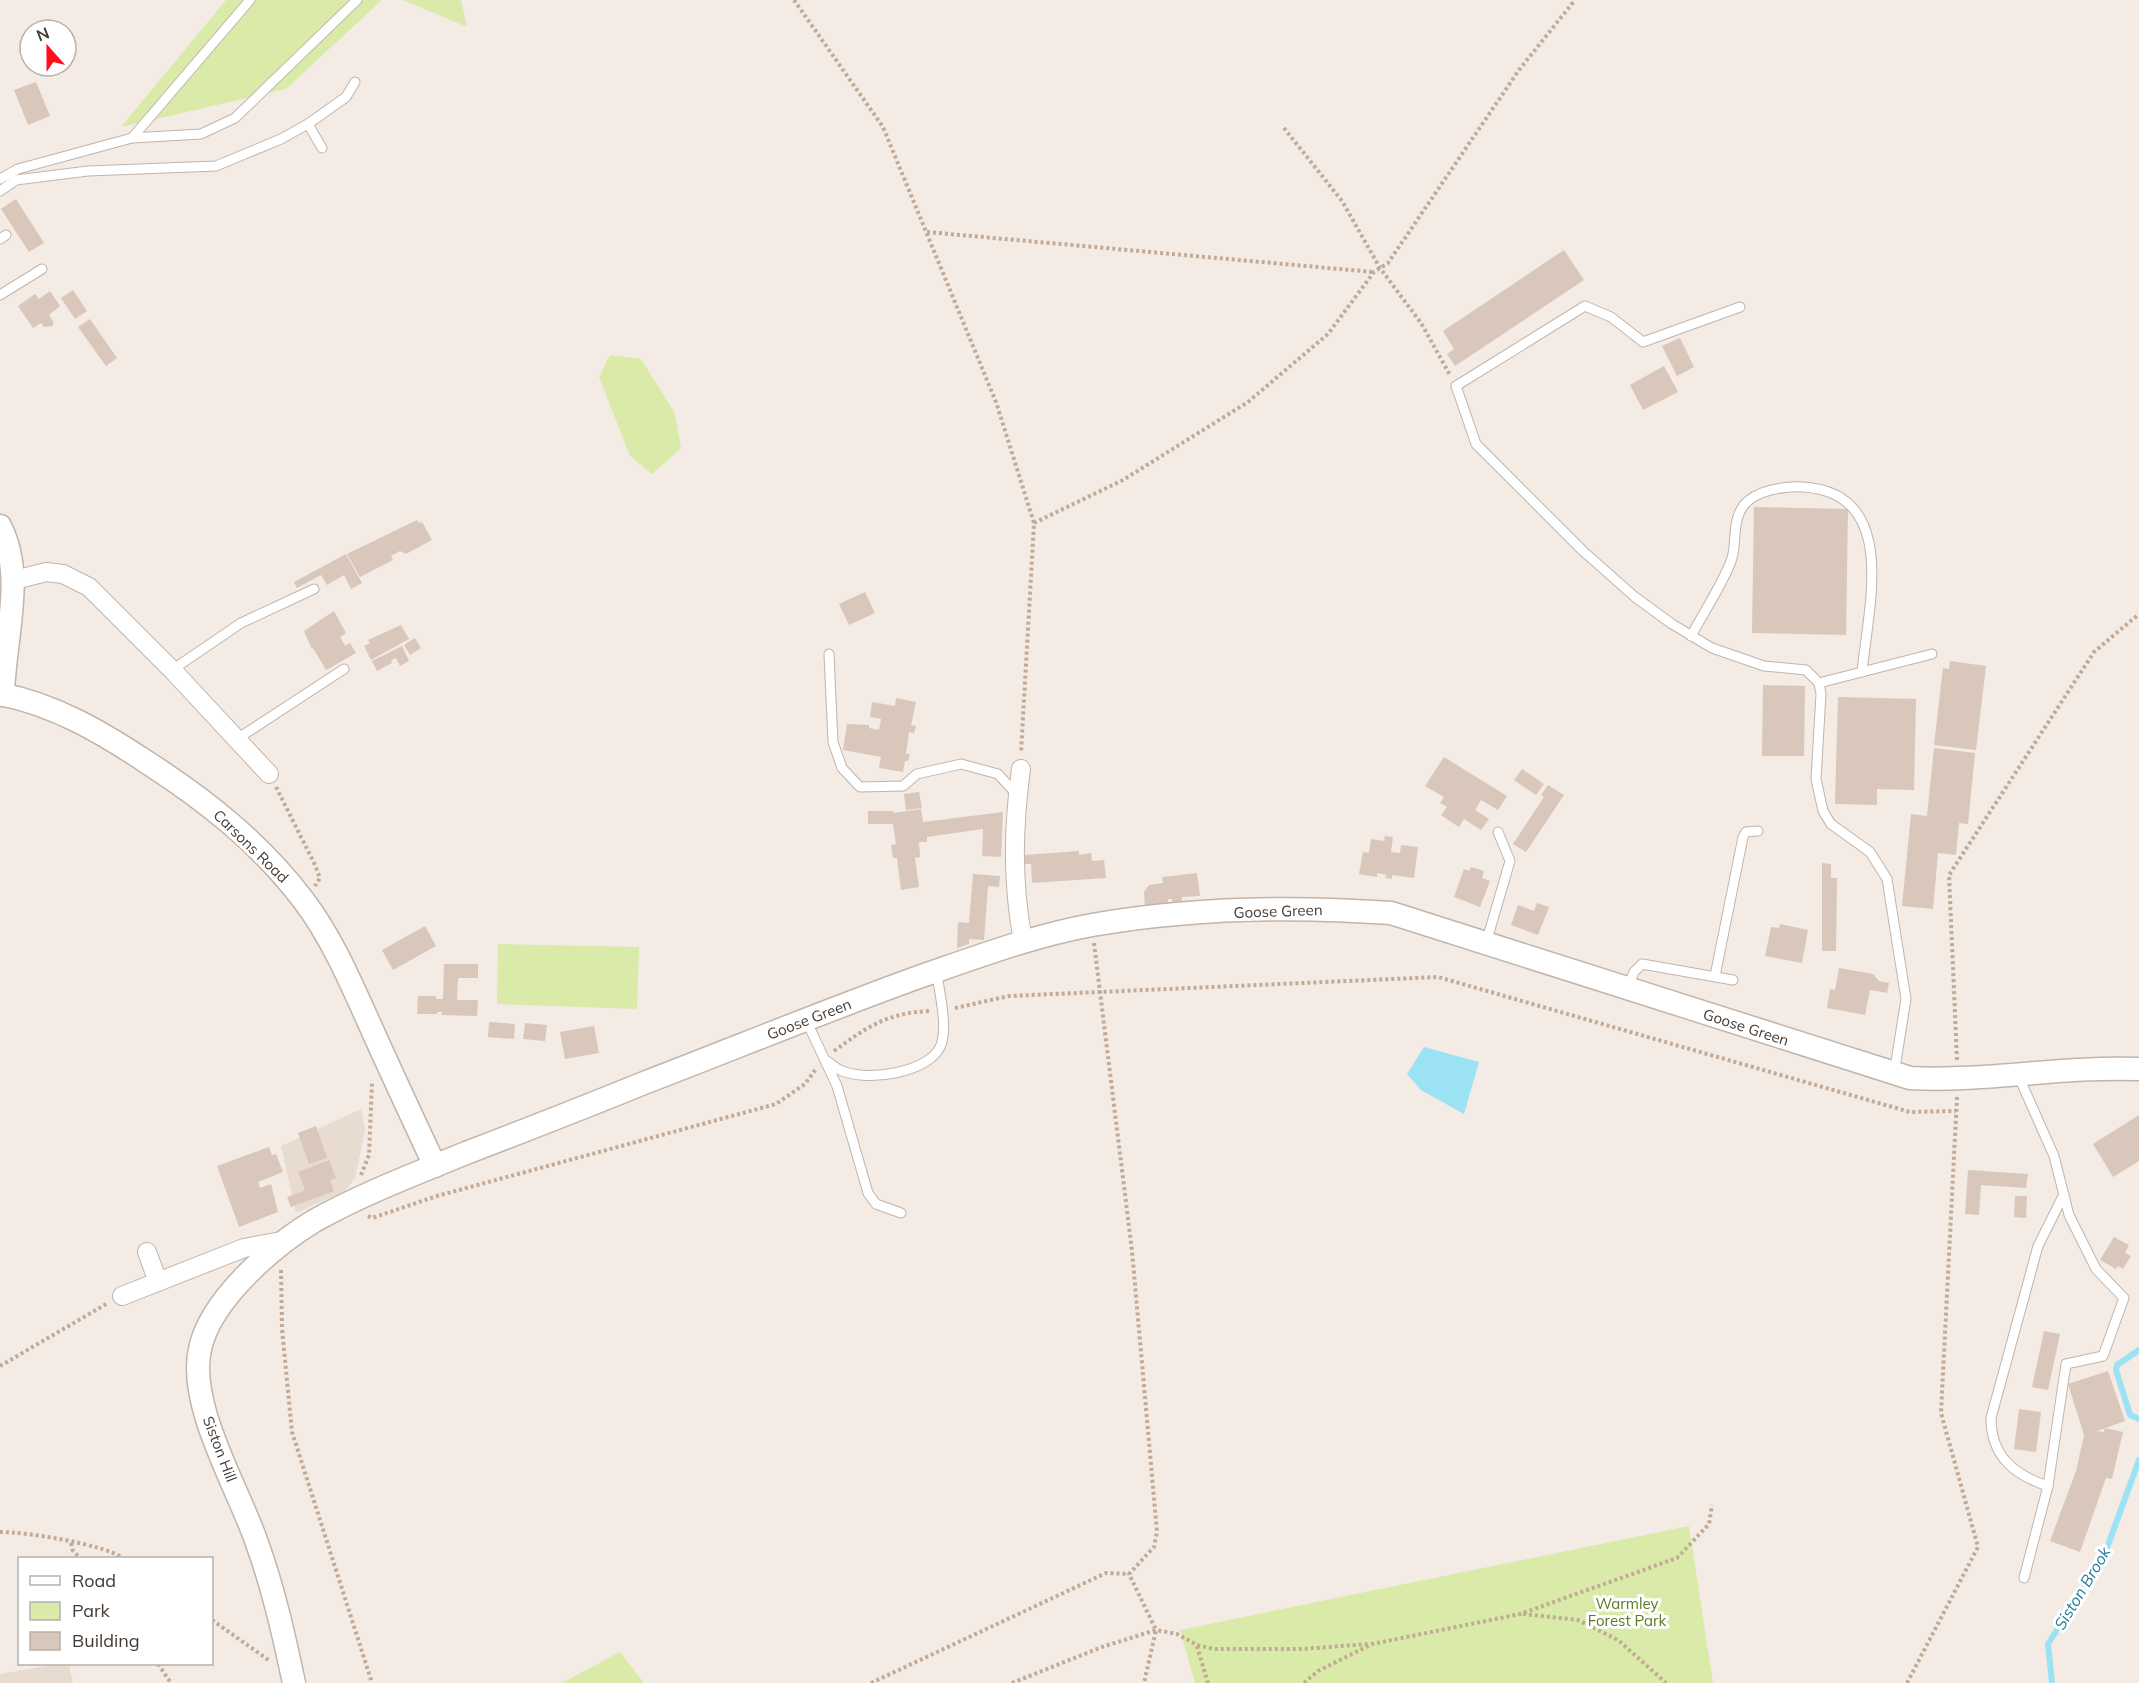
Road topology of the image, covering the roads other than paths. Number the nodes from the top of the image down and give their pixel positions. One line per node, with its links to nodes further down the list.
1 (250, 0): 5 (lane)
2 (357, 0): 5 (lane)
3 (355, 82): 4 (lane)
4 (308, 124): 6 (lane); 8 (lane)
5 (132, 138): 7 (lane)
6 (322, 148)
7 (0, 179)
8 (0, 190)
9 (42, 270): 10 (lane)
10 (0, 295)
11 (1740, 307): 16 (lane)
12 (0, 525): 13 (street, Carsons Road)
13 (15, 580): 19 (street, Carsons Road); 21 (street)
14 (314, 589): 21 (lane)
15 (0, 635): 19 (lane)
16 (1691, 636): 22 (lane); 23 (lane)
17 (829, 654): 28 (lane)
18 (1932, 654): 22 (lane)
19 (4, 660): 24 (street, Carsons Road)
20 (344, 669): 25 (lane)
21 (172, 670): 25 (street)
22 (1862, 672): 23 (lane)
23 (1819, 683): 40 (lane)
24 (2, 694): 42 (street, Carsons Road)
25 (237, 739): 27 (street)
26 (1021, 769): 28 (street)
27 (269, 774)
28 (1018, 796): 31 (street)
29 (1758, 831): 34 (lane)
30 (1498, 832): 32 (lane)
31 (1023, 942): 32 (street, Goose Green); 33 (street, Goose Green)
32 (1486, 944): 36 (street, Goose Green)
33 (937, 971): 37 (street, Goose Green); 38 (lane)
34 (1715, 976): 35 (lane); 36 (lane)
35 (1733, 980)
36 (1627, 988): 40 (street, Goose Green)
37 (806, 1020): 38 (lane); 42 (street, Goose Green)
38 (825, 1059): 44 (lane)
39 (2139, 1068): 41 (street, Goose Green)
40 (1894, 1074): 41 (street, Goose Green)
41 (2018, 1075): 43 (lane)
42 (435, 1166): 45 (street, Siston Hill)
43 (2064, 1194): 49 (lane); 49 (lane)
44 (901, 1214)
45 (286, 1240): 47 (street, Siston Hill); 51 (street, Siston Hill)
46 (147, 1252): 47 (street)
47 (158, 1282): 48 (street, Siston Hill)
48 (122, 1296)
49 (2048, 1486): 50 (lane)
50 (2024, 1578)
51 (294, 1682)

